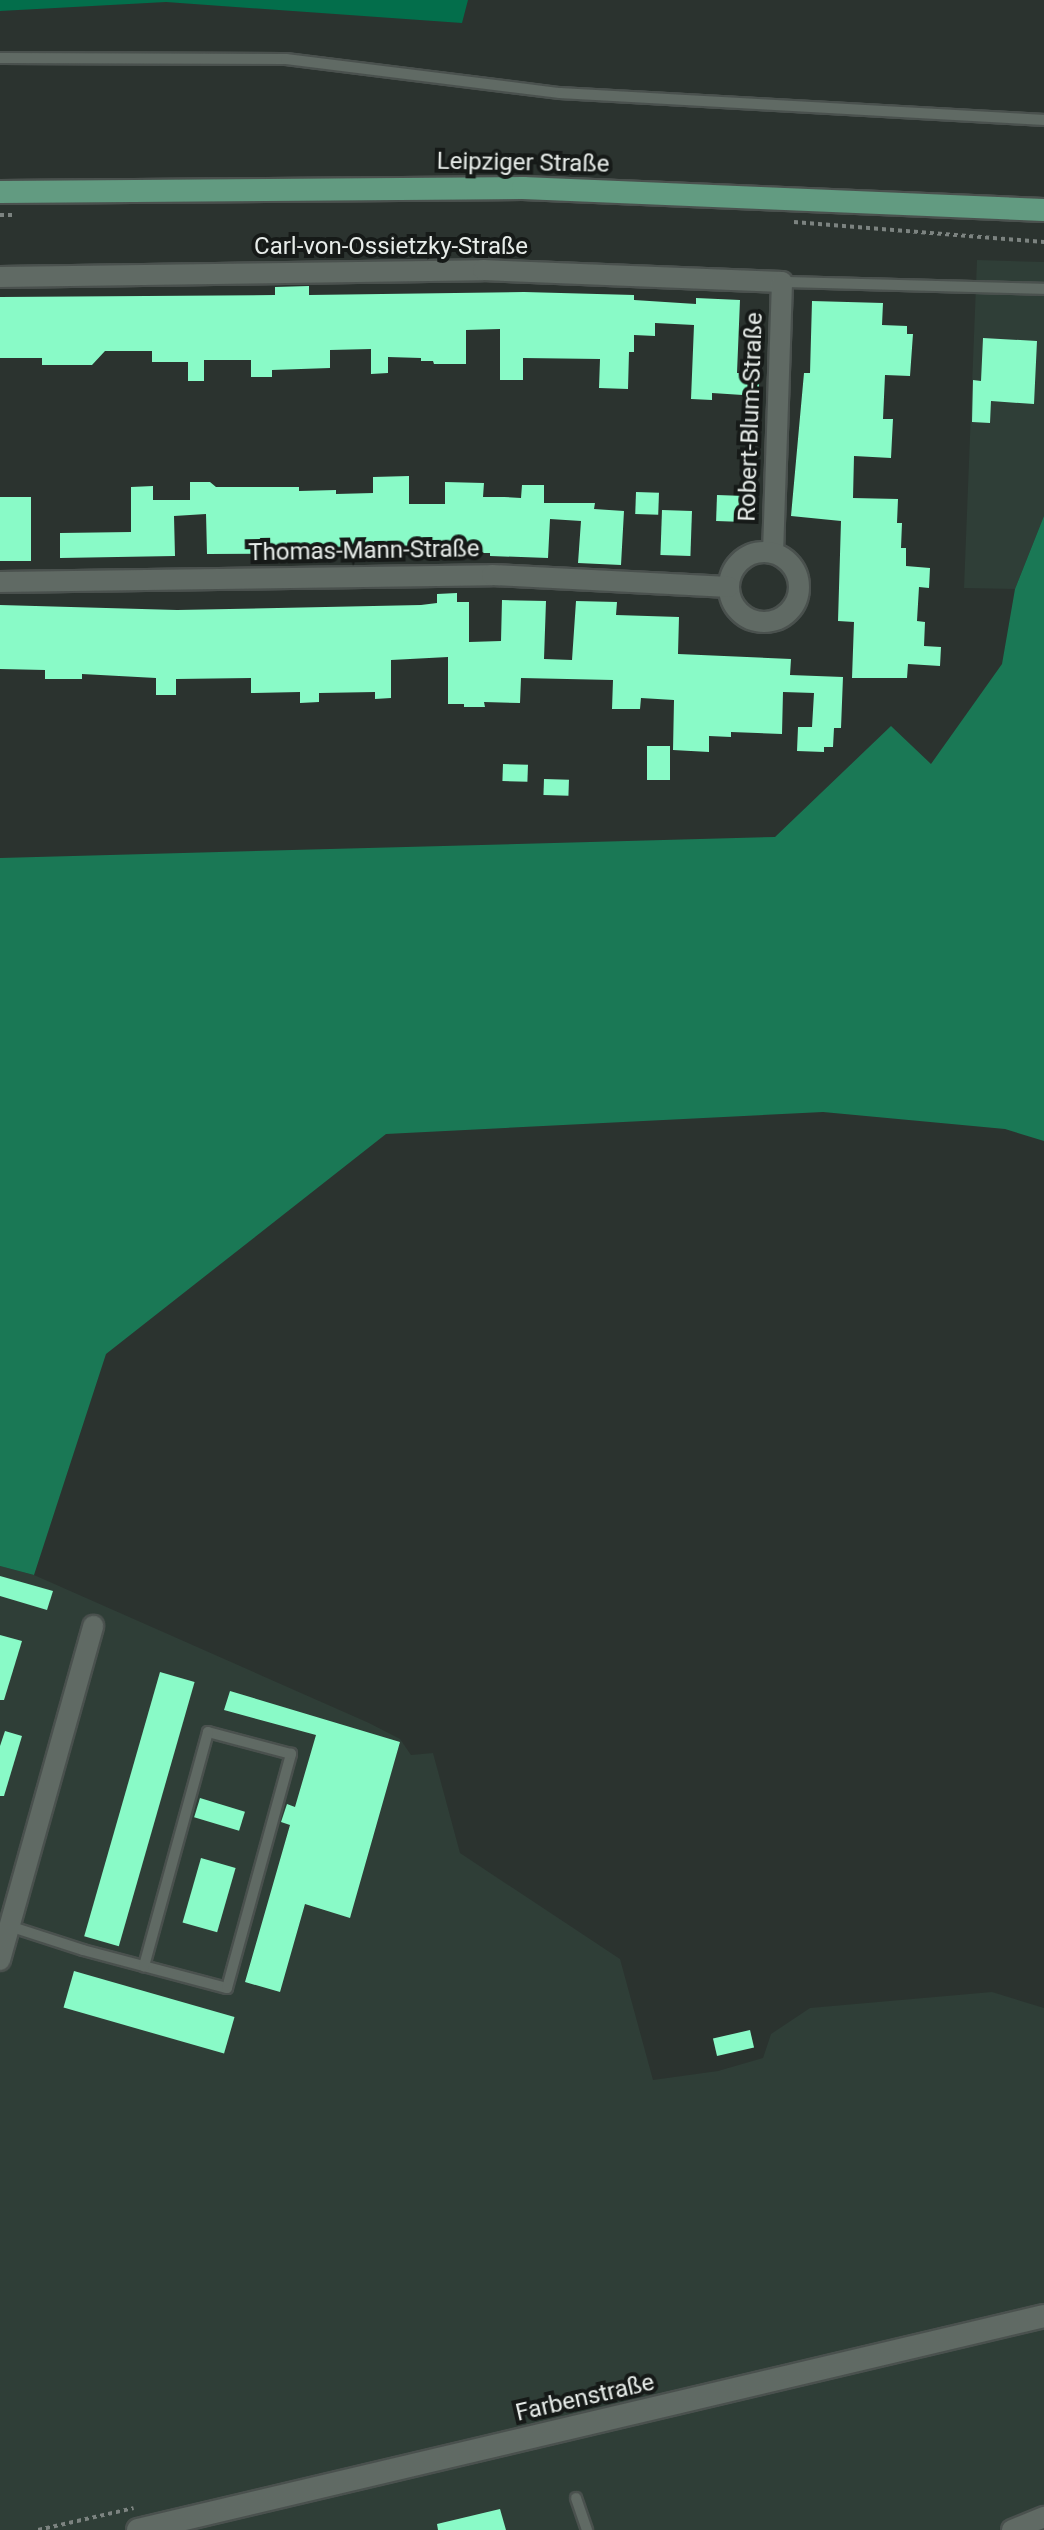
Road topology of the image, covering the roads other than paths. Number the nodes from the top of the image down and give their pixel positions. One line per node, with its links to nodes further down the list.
1 (0, 58): 2 (lane)
2 (1044, 120)
3 (0, 192): 4 (main road, Leipziger Straße)
4 (1044, 210)
5 (0, 277): 6 (street, Carl-von-Ossietzky-Straße)
6 (782, 282): 7 (lane); 8 (street, Robert-Blum-Straße)
7 (1044, 289)
8 (773, 553): 10 (street, Robert-Blum-Straße); 10 (street, Robert-Blum-Straße)
9 (0, 582): 10 (street, Thomas-Mann-Straße)
10 (729, 587)
11 (93, 1626): 12 (street)
12 (9, 1926): 13 (street); 14 (lane)
13 (0, 1960)
14 (144, 1966): 14 (lane)
15 (1044, 2316): 18 (street, Farbenstraße)
16 (576, 2498): 19 (lane)
17 (1044, 2517): 20 (street)
18 (138, 2530)
19 (587, 2530)
20 (1012, 2530)

